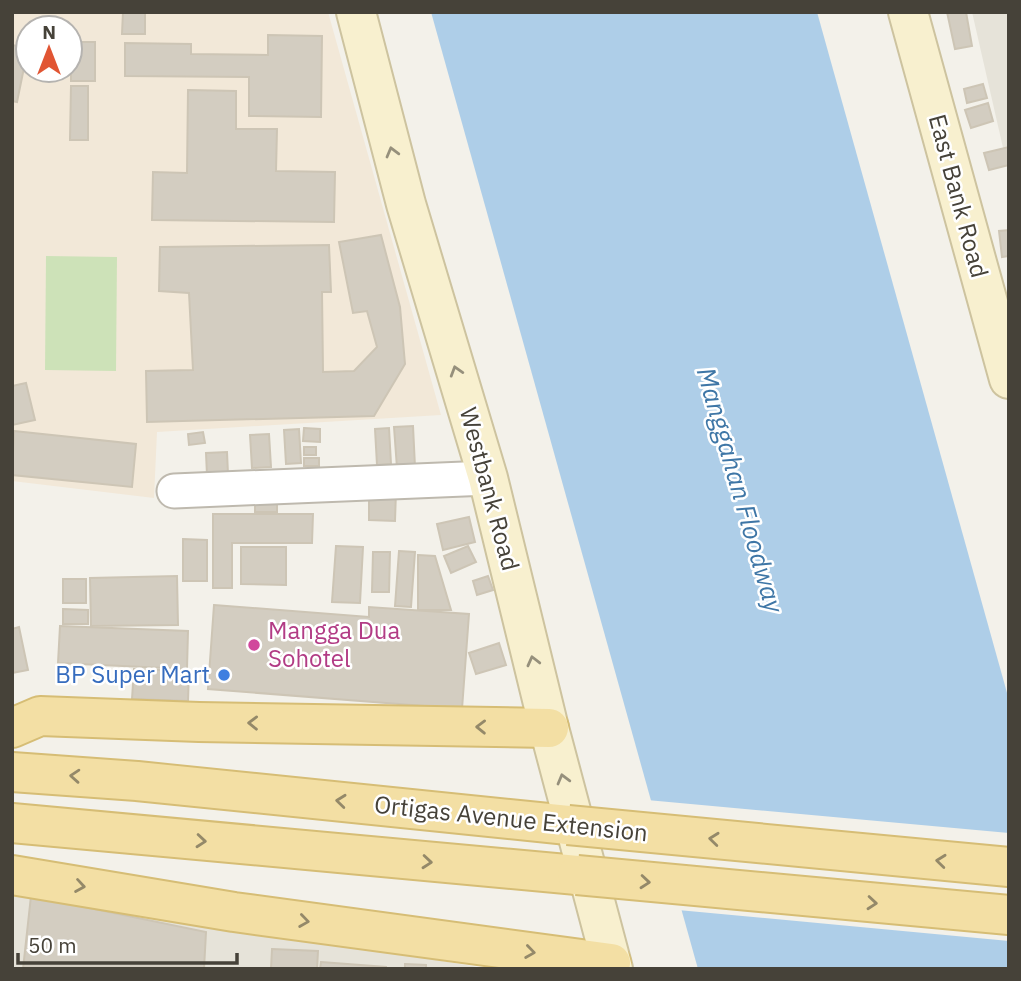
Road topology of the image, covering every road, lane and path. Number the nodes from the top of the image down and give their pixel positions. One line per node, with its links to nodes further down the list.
1 (356, 12): 4 (street, Westbank Road, one-way to 1)
2 (908, 12): 3 (street, East Bank Road)
3 (1009, 379)
4 (488, 478): 5 (street); 7 (street, Westbank Road, one-way to 4)
5 (174, 491)
6 (12, 728): 7 (main road, one-way to 6)
7 (549, 728): 13 (street, Westbank Road, one-way to 7)
8 (12, 772): 10 (main road, Ortigas Avenue Extension, one-way to 8, bridge)
9 (12, 823): 12 (main road, Ortigas Avenue Extension, one-way to 12, bridge)
10 (1009, 867)
11 (12, 875): 13 (main road, one-way to 13)
12 (1009, 915)
13 (612, 966)

